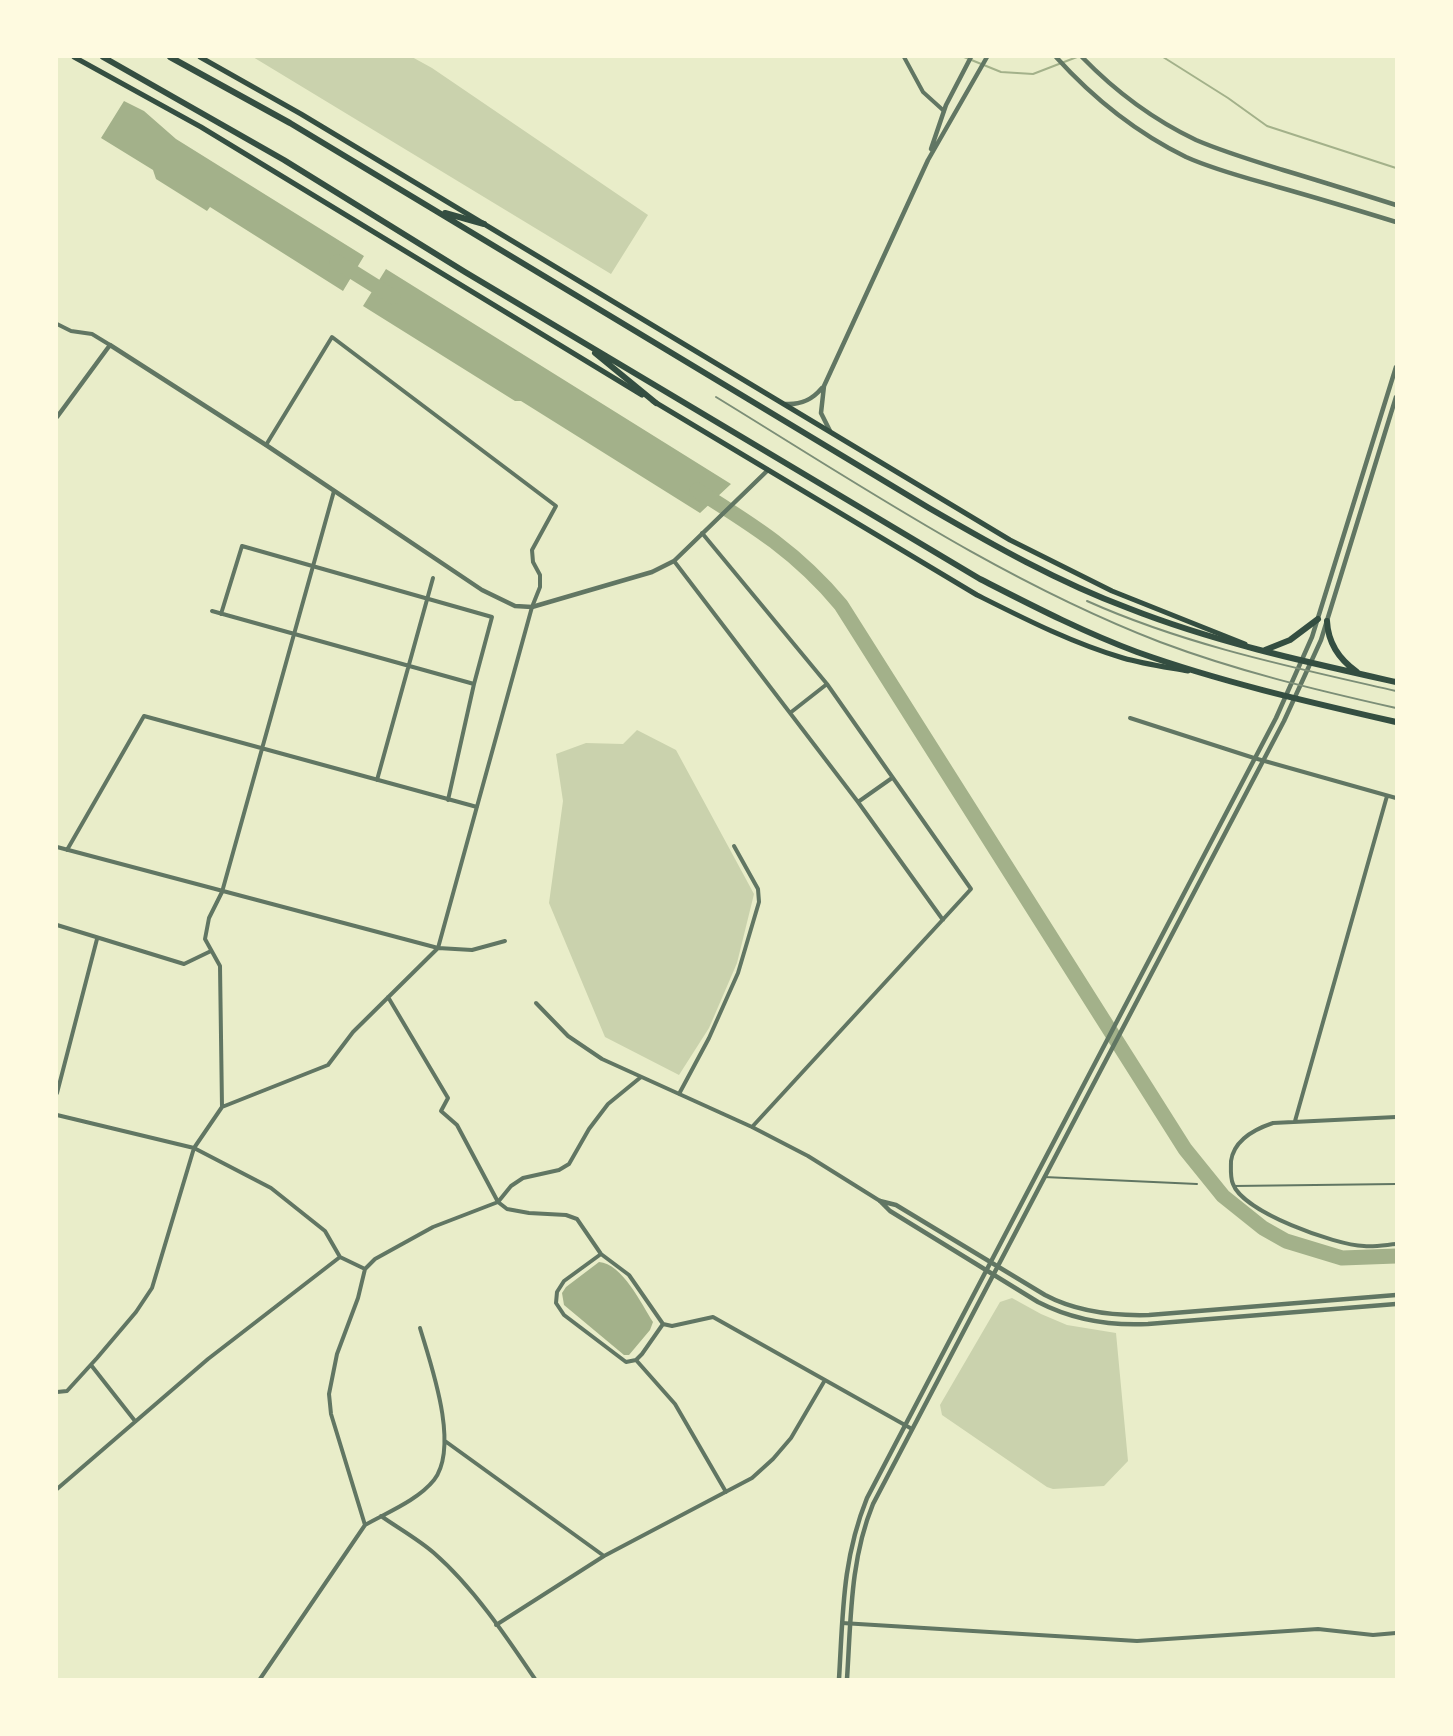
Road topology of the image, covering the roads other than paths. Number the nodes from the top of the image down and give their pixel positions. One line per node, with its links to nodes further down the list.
1 (74, 57): 22 (main road)
2 (103, 57): 17 (main road)
3 (170, 57): 13 (main road)
4 (200, 57): 15 (main road)
5 (904, 57): 10 (street)
6 (971, 57): 10 (street)
7 (987, 57): 11 (street)
8 (1056, 57): 14 (street)
9 (1082, 57): 12 (street)
10 (944, 111): 11 (street)
11 (928, 160): 20 (street)
12 (1396, 205)
13 (436, 210): 15 (main road); 40 (main road)
14 (1396, 222)
15 (484, 224): 23 (main road)
16 (57, 324): 18 (street)
17 (578, 339): 22 (main road); 44 (main road)
18 (110, 345): 24 (street); 26 (street)
19 (1396, 367): 37 (street)
20 (824, 386): 23 (street); 25 (street)
21 (1396, 397): 38 (street)
22 (656, 403): 27 (main road)
23 (783, 404): 25 (main road)
24 (57, 417)
25 (834, 435): 40 (main road)
26 (266, 445): 28 (street); 34 (street)
27 (768, 471): 29 (street); 44 (main road)
28 (334, 490): 31 (street); 34 (street)
29 (702, 533): 30 (street); 48 (street)
30 (674, 561): 34 (street); 51 (street)
31 (313, 566): 33 (street); 36 (street); 39 (street)
32 (433, 578): 33 (street)
33 (428, 599): 43 (street); 47 (street)
34 (532, 607): 63 (street)
35 (212, 611): 36 (street)
36 (221, 614): 39 (street)
37 (1318, 619): 40 (main road); 41 (street)
38 (1327, 621): 42 (street); 45 (main road)
39 (294, 634): 43 (street); 54 (street)
40 (1262, 650): 41 (main road)
41 (1303, 661): 42 (main road); 49 (street)
42 (1312, 663): 45 (main road); 50 (street)
43 (409, 666): 47 (street); 58 (street)
44 (1199, 673): 49 (main road)
45 (1364, 675): 46 (main road)
46 (1396, 682)
47 (474, 684): 61 (street)
48 (827, 684): 51 (street); 57 (street)
49 (1286, 696): 50 (main road); 55 (street)
50 (1295, 698): 53 (main road); 56 (street)
51 (790, 713): 62 (street)
52 (1130, 718): 55 (street)
53 (1396, 722)
54 (262, 749): 58 (street); 66 (street); 67 (street)
55 (1254, 758): 56 (street); 94 (street)
56 (1263, 761): 59 (street); 85 (street)
57 (892, 778): 62 (street); 68 (street)
58 (377, 780): 61 (street)
59 (1387, 796): 60 (street); 82 (street)
60 (1396, 798)
61 (448, 800): 63 (street)
62 (858, 802): 68 (street)
63 (477, 807): 72 (street)
64 (734, 846): 78 (street)
65 (57, 847): 66 (street)
66 (67, 850): 67 (street)
67 (222, 892): 72 (street); 73 (street)
68 (943, 920): 83 (street)
69 (57, 925): 70 (street)
70 (97, 939): 73 (street); 77 (street)
71 (505, 941): 72 (street)
72 (438, 948): 74 (street)
73 (211, 951): 79 (street)
74 (388, 997): 79 (street); 90 (street)
75 (536, 1004): 76 (street)
76 (641, 1077): 78 (street); 90 (street)
77 (57, 1093)
78 (679, 1094): 83 (street)
79 (222, 1107): 84 (street)
80 (57, 1115): 84 (street)
81 (1396, 1117): 82 (street)
82 (1295, 1121): 88 (street)
83 (752, 1127): 89 (street)
84 (194, 1148): 93 (street); 104 (street)
85 (1044, 1177): 86 (lane); 95 (street)
86 (1197, 1184)
87 (1396, 1184): 88 (lane)
88 (1233, 1186): 91 (street)
89 (880, 1201): 94 (street); 97 (street)
90 (498, 1202): 92 (street); 96 (street)
91 (1396, 1244)
92 (602, 1254): 101 (street); 103 (street)
93 (340, 1257): 96 (street); 107 (street)
94 (990, 1262): 95 (street); 97 (street)
95 (997, 1266): 98 (street); 99 (street)
96 (365, 1269): 114 (street)
97 (986, 1270): 98 (street); 108 (street)
98 (993, 1275): 100 (street); 109 (street)
99 (1396, 1295)
100 (1396, 1304)
101 (663, 1324): 103 (street); 105 (street)
102 (420, 1328): 110 (street)
103 (636, 1360): 112 (street)
104 (91, 1365): 106 (street); 107 (street)
105 (825, 1380): 108 (street); 112 (street)
106 (57, 1392)
107 (135, 1421): 111 (street)
108 (904, 1425): 109 (street); 116 (street)
109 (912, 1429): 117 (street)
110 (445, 1441): 113 (street); 115 (street)
111 (57, 1489)
112 (726, 1492): 115 (street)
113 (381, 1516): 114 (street); 118 (street)
114 (365, 1525): 120 (street)
115 (604, 1556): 118 (street)
116 (842, 1623): 117 (street); 122 (street)
117 (851, 1624): 119 (street); 123 (street)
118 (496, 1625): 121 (street)
119 (1396, 1634)
120 (260, 1679)
121 (535, 1679)
122 (839, 1679)
123 (848, 1679)

